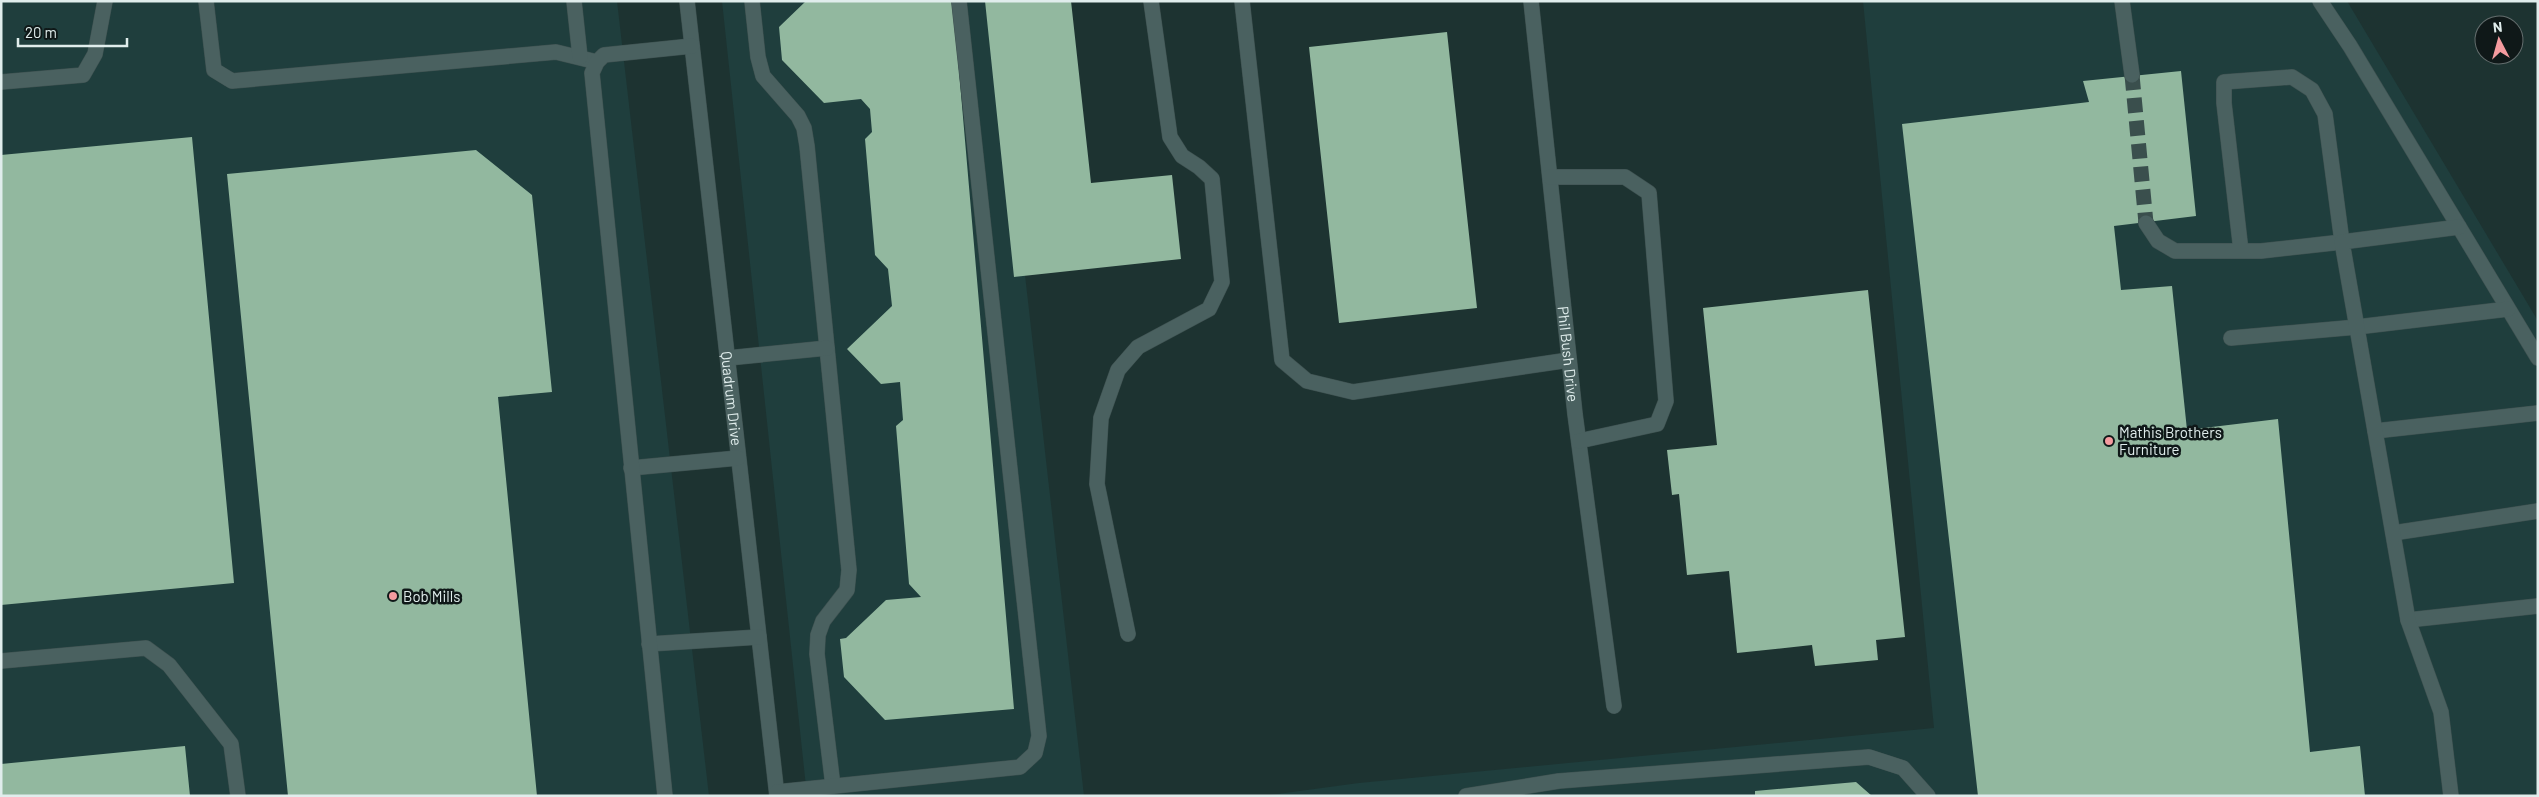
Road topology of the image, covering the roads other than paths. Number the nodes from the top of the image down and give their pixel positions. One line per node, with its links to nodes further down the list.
1 (105, 1): 16 (street)
2 (206, 1): 13 (street)
3 (574, 1): 13 (street)
4 (687, 1): 12 (street, Quadrum Drive)
5 (752, 1): 25 (street)
6 (959, 1): 43 (street)
7 (1151, 1): 38 (street)
8 (1242, 1): 28 (street)
9 (1531, 1): 17 (street, Phil Bush Drive)
10 (2122, 1): 15 (street)
11 (2320, 1): 19 (street)
12 (692, 46): 14 (street); 26 (street, Quadrum Drive)
13 (580, 57): 14 (street)
14 (597, 62): 33 (street)
15 (2132, 75)
16 (1, 82)
17 (1550, 177): 28 (street, Phil Bush Drive); 31 (street)
18 (2146, 223): 21 (street)
19 (2459, 227): 20 (street); 22 (street)
20 (2342, 242): 21 (street); 21 (street); 23 (street)
21 (2241, 251)
22 (2508, 309): 23 (street); 27 (street)
23 (2357, 328): 24 (street); 30 (street)
24 (2231, 338)
25 (827, 348): 26 (street); 43 (street)
26 (728, 358): 32 (street, Quadrum Drive)
27 (2538, 358)
28 (1569, 360): 31 (street, Phil Bush Drive)
29 (2538, 413): 30 (street)
30 (2375, 431): 35 (street)
31 (1579, 441): 42 (street, Phil Bush Drive)
32 (738, 458): 33 (street); 39 (street, Quadrum Drive)
33 (631, 468): 40 (street)
34 (2538, 511): 35 (street)
35 (2392, 533): 37 (street)
36 (2538, 606): 37 (street)
37 (2408, 620): 49 (street)
38 (1128, 634)
39 (759, 637): 40 (street); 44 (street, Quadrum Drive)
40 (649, 644): 47 (street)
41 (1, 661): 46 (street)
42 (1614, 706)
43 (833, 786): 44 (street)
44 (777, 794)
45 (1464, 795): 48 (street)
46 (238, 796)
47 (665, 796)
48 (1928, 796)
49 (2451, 796)

